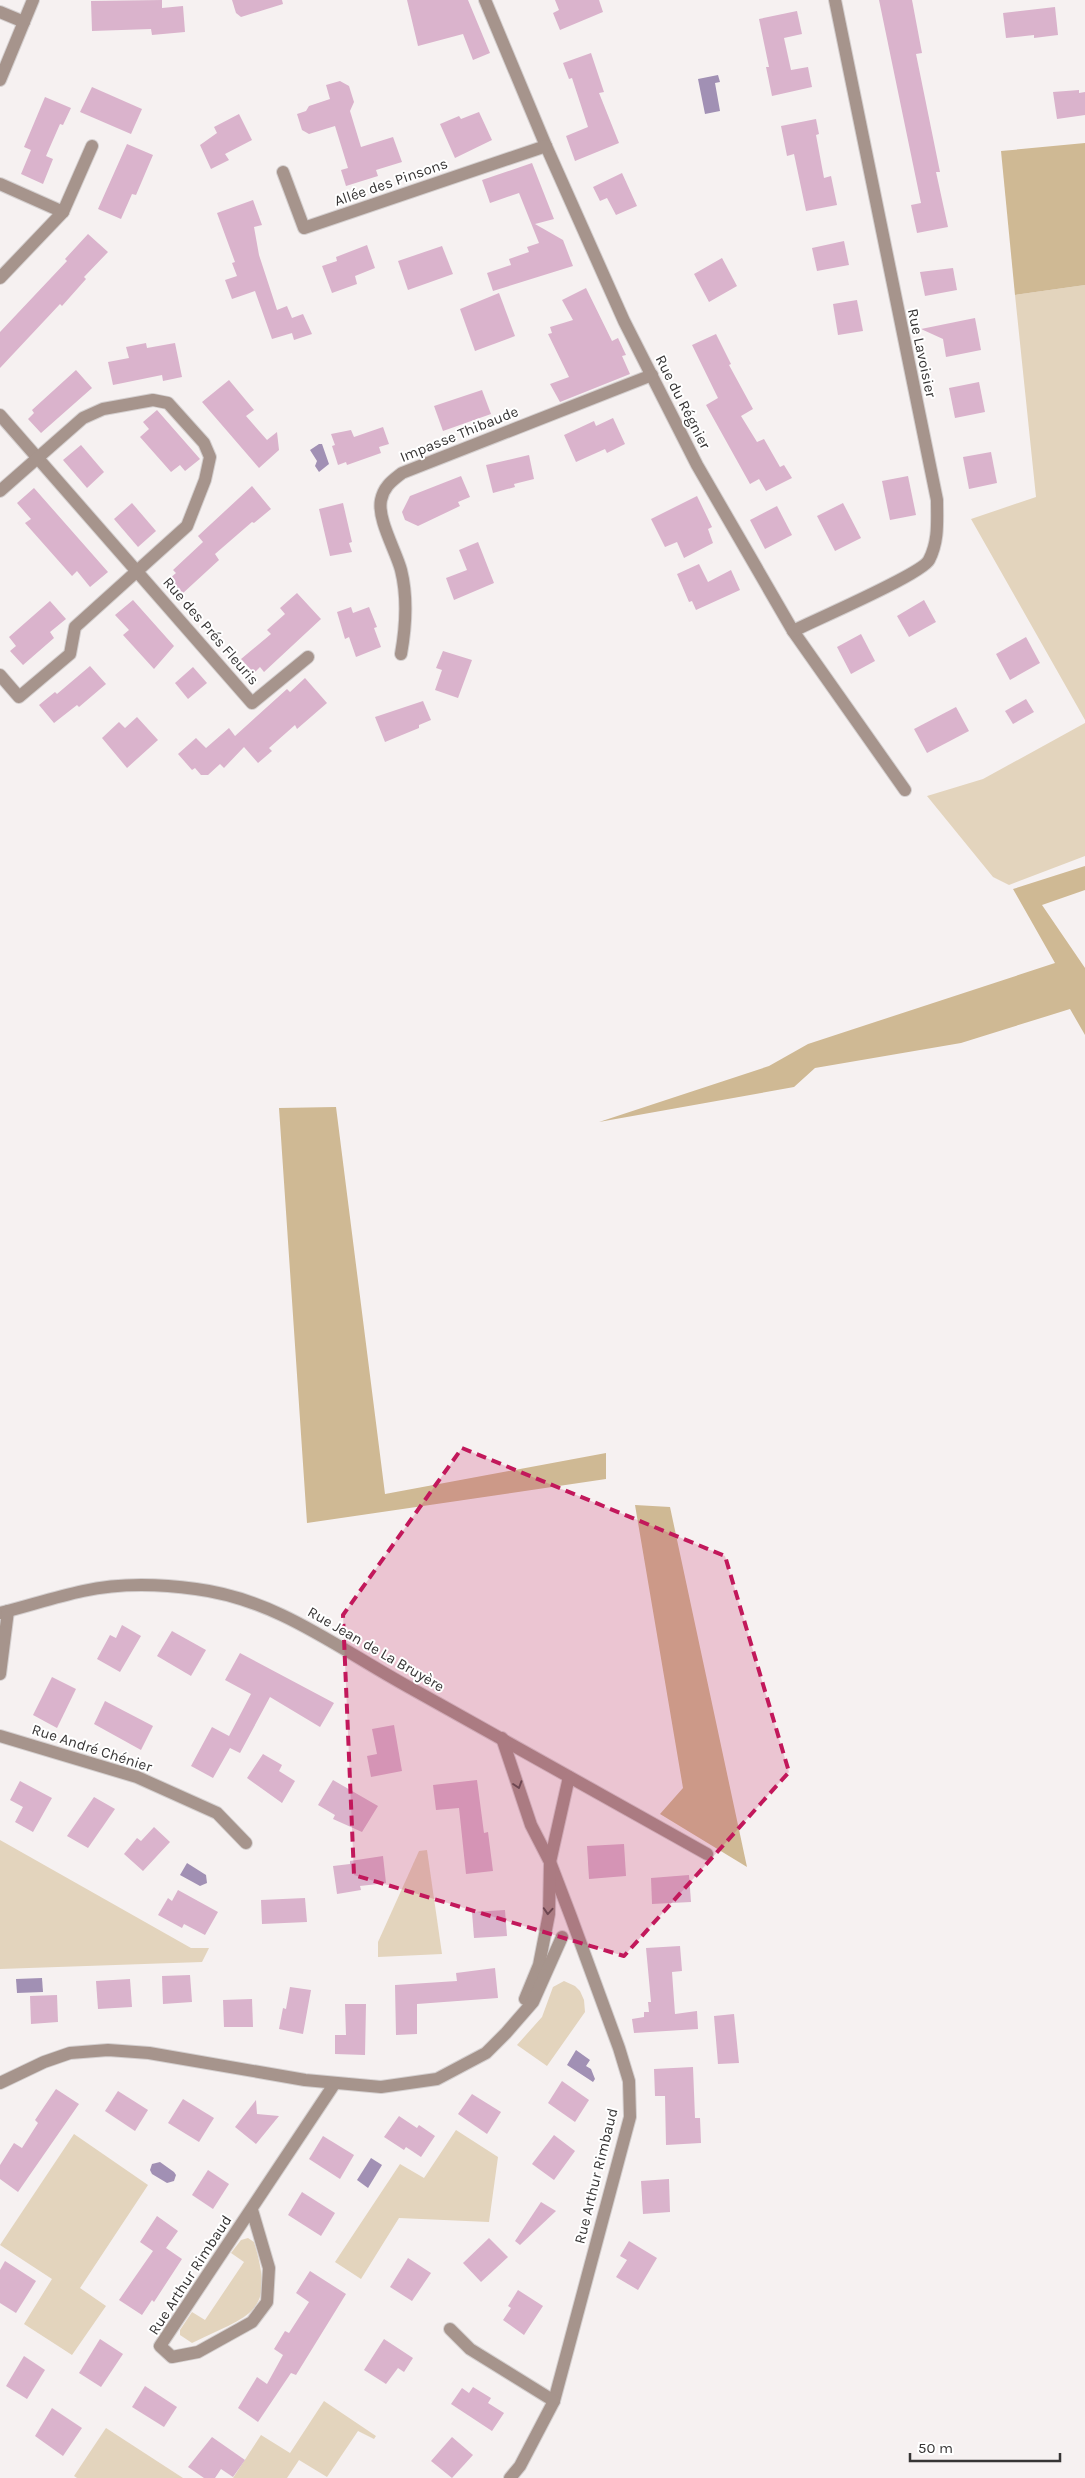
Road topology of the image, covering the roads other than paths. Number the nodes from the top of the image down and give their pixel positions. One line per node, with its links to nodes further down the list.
1 (33, 0): 5 (street)
2 (485, 0): 8 (street, Rue du Régnier)
3 (835, 0): 18 (street, Rue Lavoisier)
4 (0, 12): 5 (street)
5 (24, 22): 6 (street)
6 (0, 80)
7 (92, 146): 11 (street)
8 (546, 146): 9 (street, Allée des Pinsons); 13 (street, Rue du Régnier)
9 (283, 172)
10 (0, 184): 11 (street)
11 (63, 212): 12 (street)
12 (0, 278)
13 (652, 375): 18 (street, Rue du Régnier); 19 (street, Impasse Thibaude)
14 (0, 415): 15 (street, Rue des Prés Fleuris)
15 (37, 458): 16 (street); 17 (street, Rue des Prés Fleuris); 17 (street)
16 (0, 491)
17 (138, 571): 20 (street, Rue des Prés Fleuris); 21 (street)
18 (793, 631): 22 (street, Rue du Régnier)
19 (401, 654)
20 (308, 657)
21 (0, 675)
22 (904, 790)
23 (4, 1612): 24 (street); 26 (street, Rue Jean de La Bruyère)
24 (0, 1674)
25 (0, 1736): 28 (street, Rue André Chénier)
26 (502, 1738): 27 (street, Rue Jean de La Bruyère); 30 (street, Rue Arthur Rimbaud, one-way to 30)
27 (569, 1777): 29 (street, Rue Jean de La Bruyère); 30 (street, Rue Arthur Rimbaud)
28 (246, 1843)
29 (707, 1854)
30 (550, 1862): 31 (street, Rue Arthur Rimbaud, one-way to 31); 32 (street, Rue Arthur Rimbaud)
31 (546, 1930): 33 (street); 34 (street, Rue Arthur Rimbaud)
32 (577, 1932): 33 (street); 39 (street, Rue Arthur Rimbaud)
33 (562, 1937): 34 (street, Rue Arthur Rimbaud)
34 (506, 2033): 35 (street, Rue Arthur Rimbaud)
35 (335, 2082): 36 (street, Rue Arthur Rimbaud); 37 (street, Rue Arthur Rimbaud)
36 (0, 2083)
37 (252, 2210): 37 (street, Rue Arthur Rimbaud)
38 (450, 2329): 39 (street)
39 (554, 2401): 40 (street, Rue Arthur Rimbaud)
40 (510, 2478)

